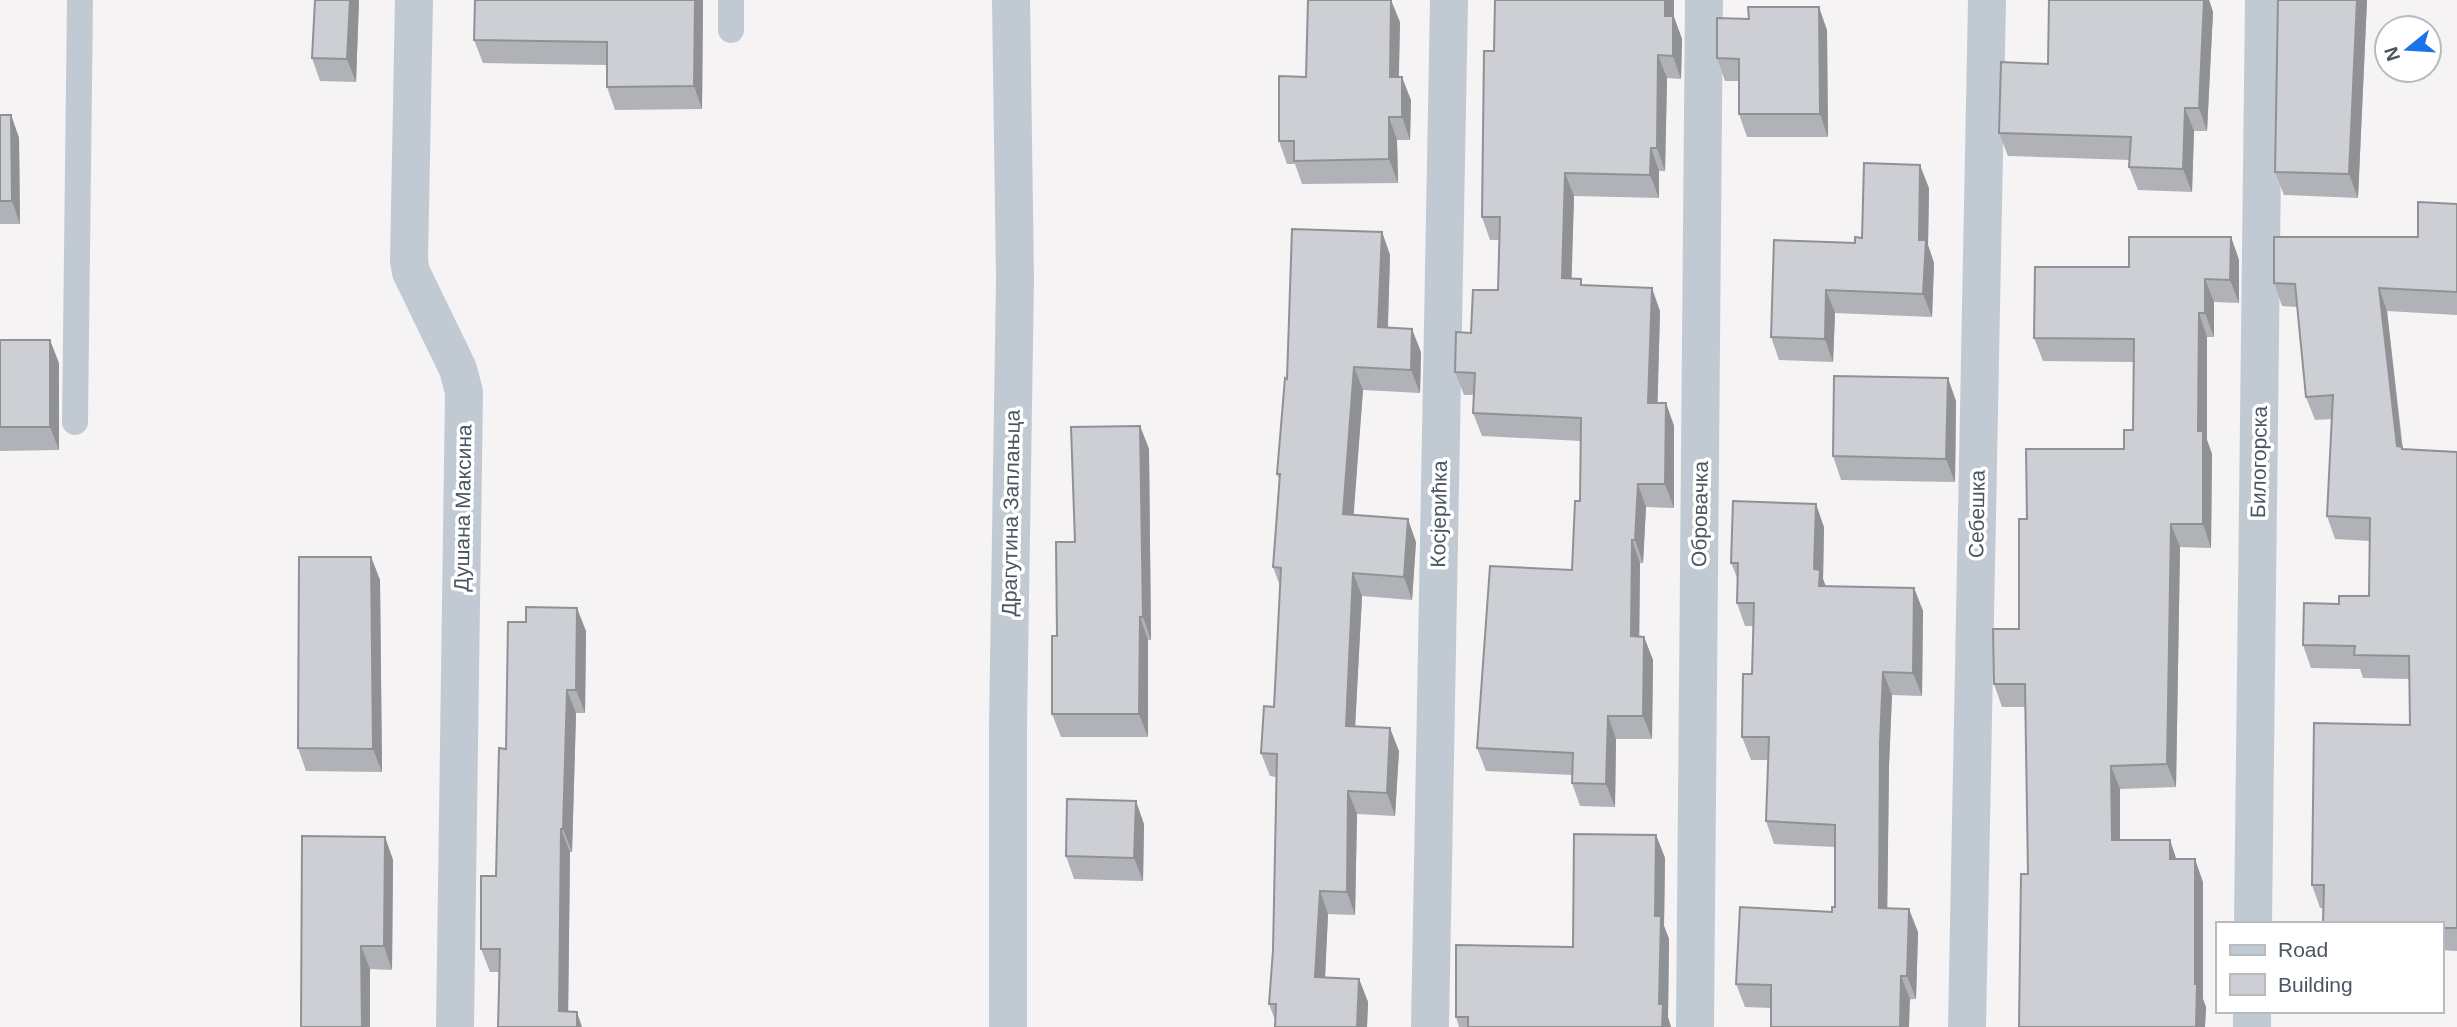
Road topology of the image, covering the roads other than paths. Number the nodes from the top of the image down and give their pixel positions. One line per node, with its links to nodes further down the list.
1 (80, 0): 10 (lane)
2 (414, 0): 12 (street, Душана Максина)
3 (731, 0): 9 (lane)
4 (1011, 0): 13 (street, Драгутина Заплањца)
5 (1449, 0): 14 (street, Косјерићка)
6 (1704, 0): 15 (street, Обровачка)
7 (1987, 0): 16 (street, Себешка)
8 (2264, 0): 11 (street, Билогорска)
9 (731, 30)
10 (75, 422)
11 (2253, 922)
12 (454, 1027)
13 (1008, 1027)
14 (1430, 1027)
15 (1695, 1027)
16 (1967, 1027)

